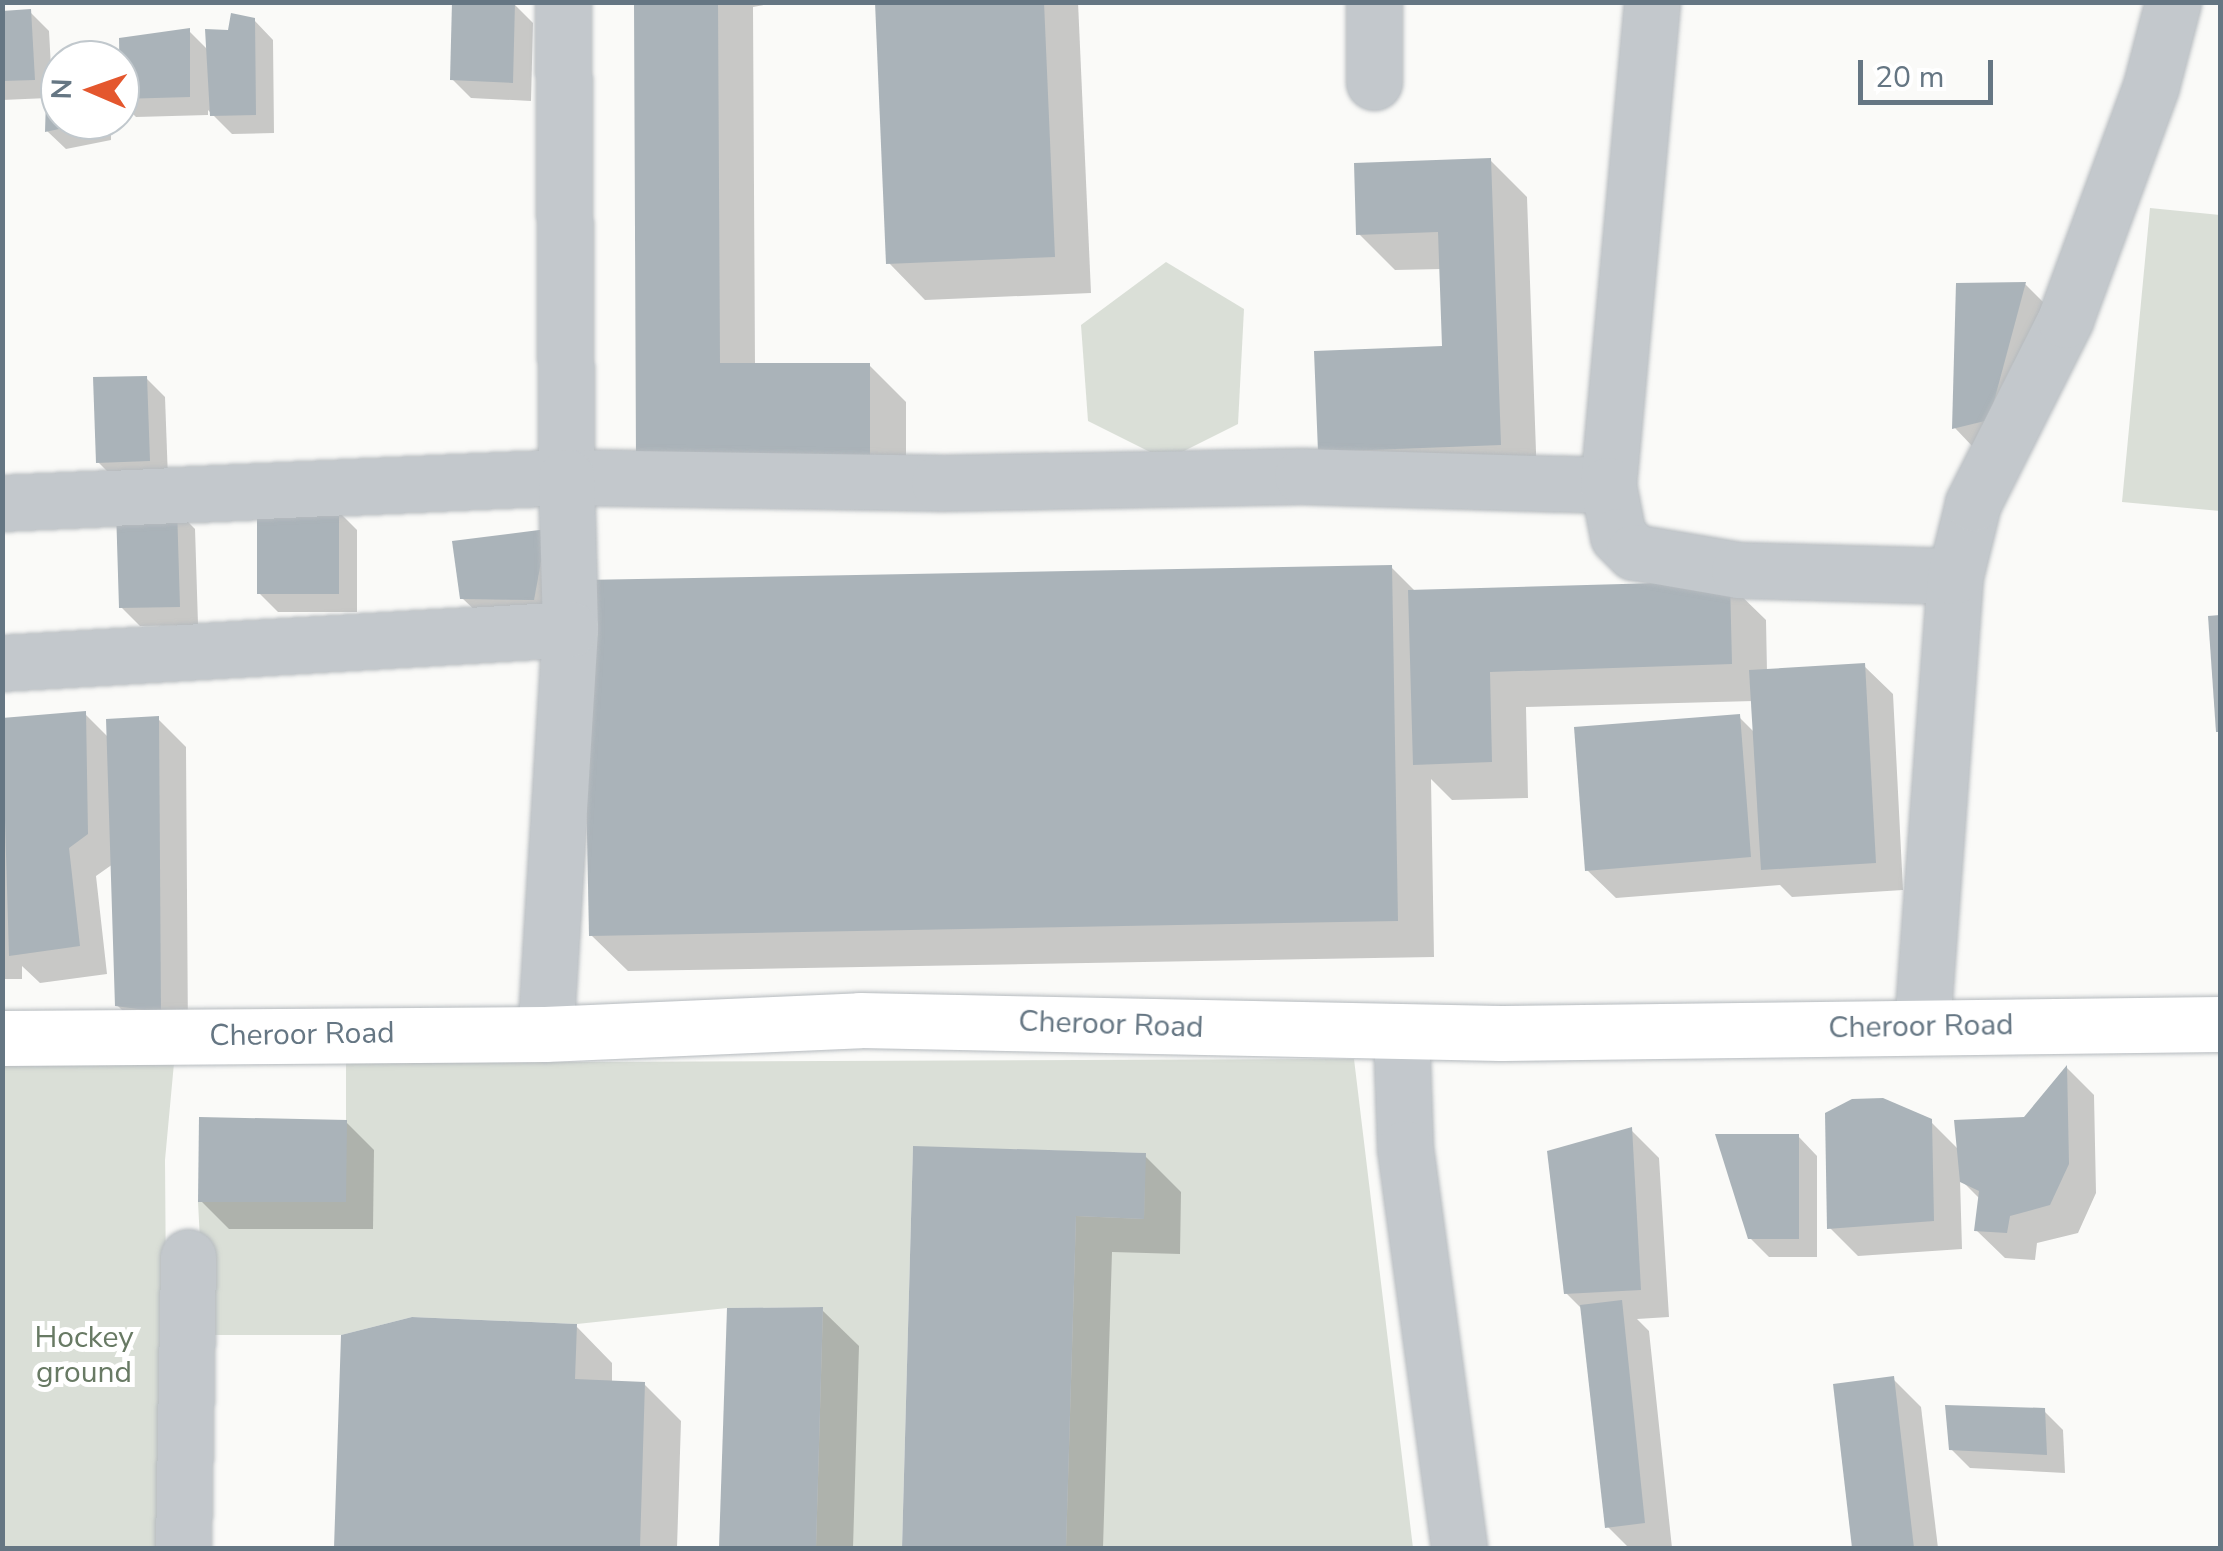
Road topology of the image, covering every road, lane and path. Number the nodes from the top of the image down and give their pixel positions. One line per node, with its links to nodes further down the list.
1 (563, 2): 6 (street)
2 (1374, 2): 5 (street)
3 (1652, 2): 7 (street)
4 (2172, 2): 9 (street)
5 (1374, 82)
6 (566, 478): 7 (street); 8 (street); 10 (street)
7 (1608, 485): 9 (street)
8 (2, 503)
9 (1955, 576): 13 (street)
10 (570, 629): 11 (street); 15 (street)
11 (2, 663)
12 (2220, 1024): 13 (main road, Cheroor Road)
13 (1922, 1027): 14 (main road, Cheroor Road)
14 (1401, 1032): 15 (main road, Cheroor Road); 19 (street)
15 (546, 1034): 16 (main road, Cheroor Road)
16 (2, 1038)
17 (188, 1258): 18 (street)
18 (183, 1548)
19 (1459, 1548)

